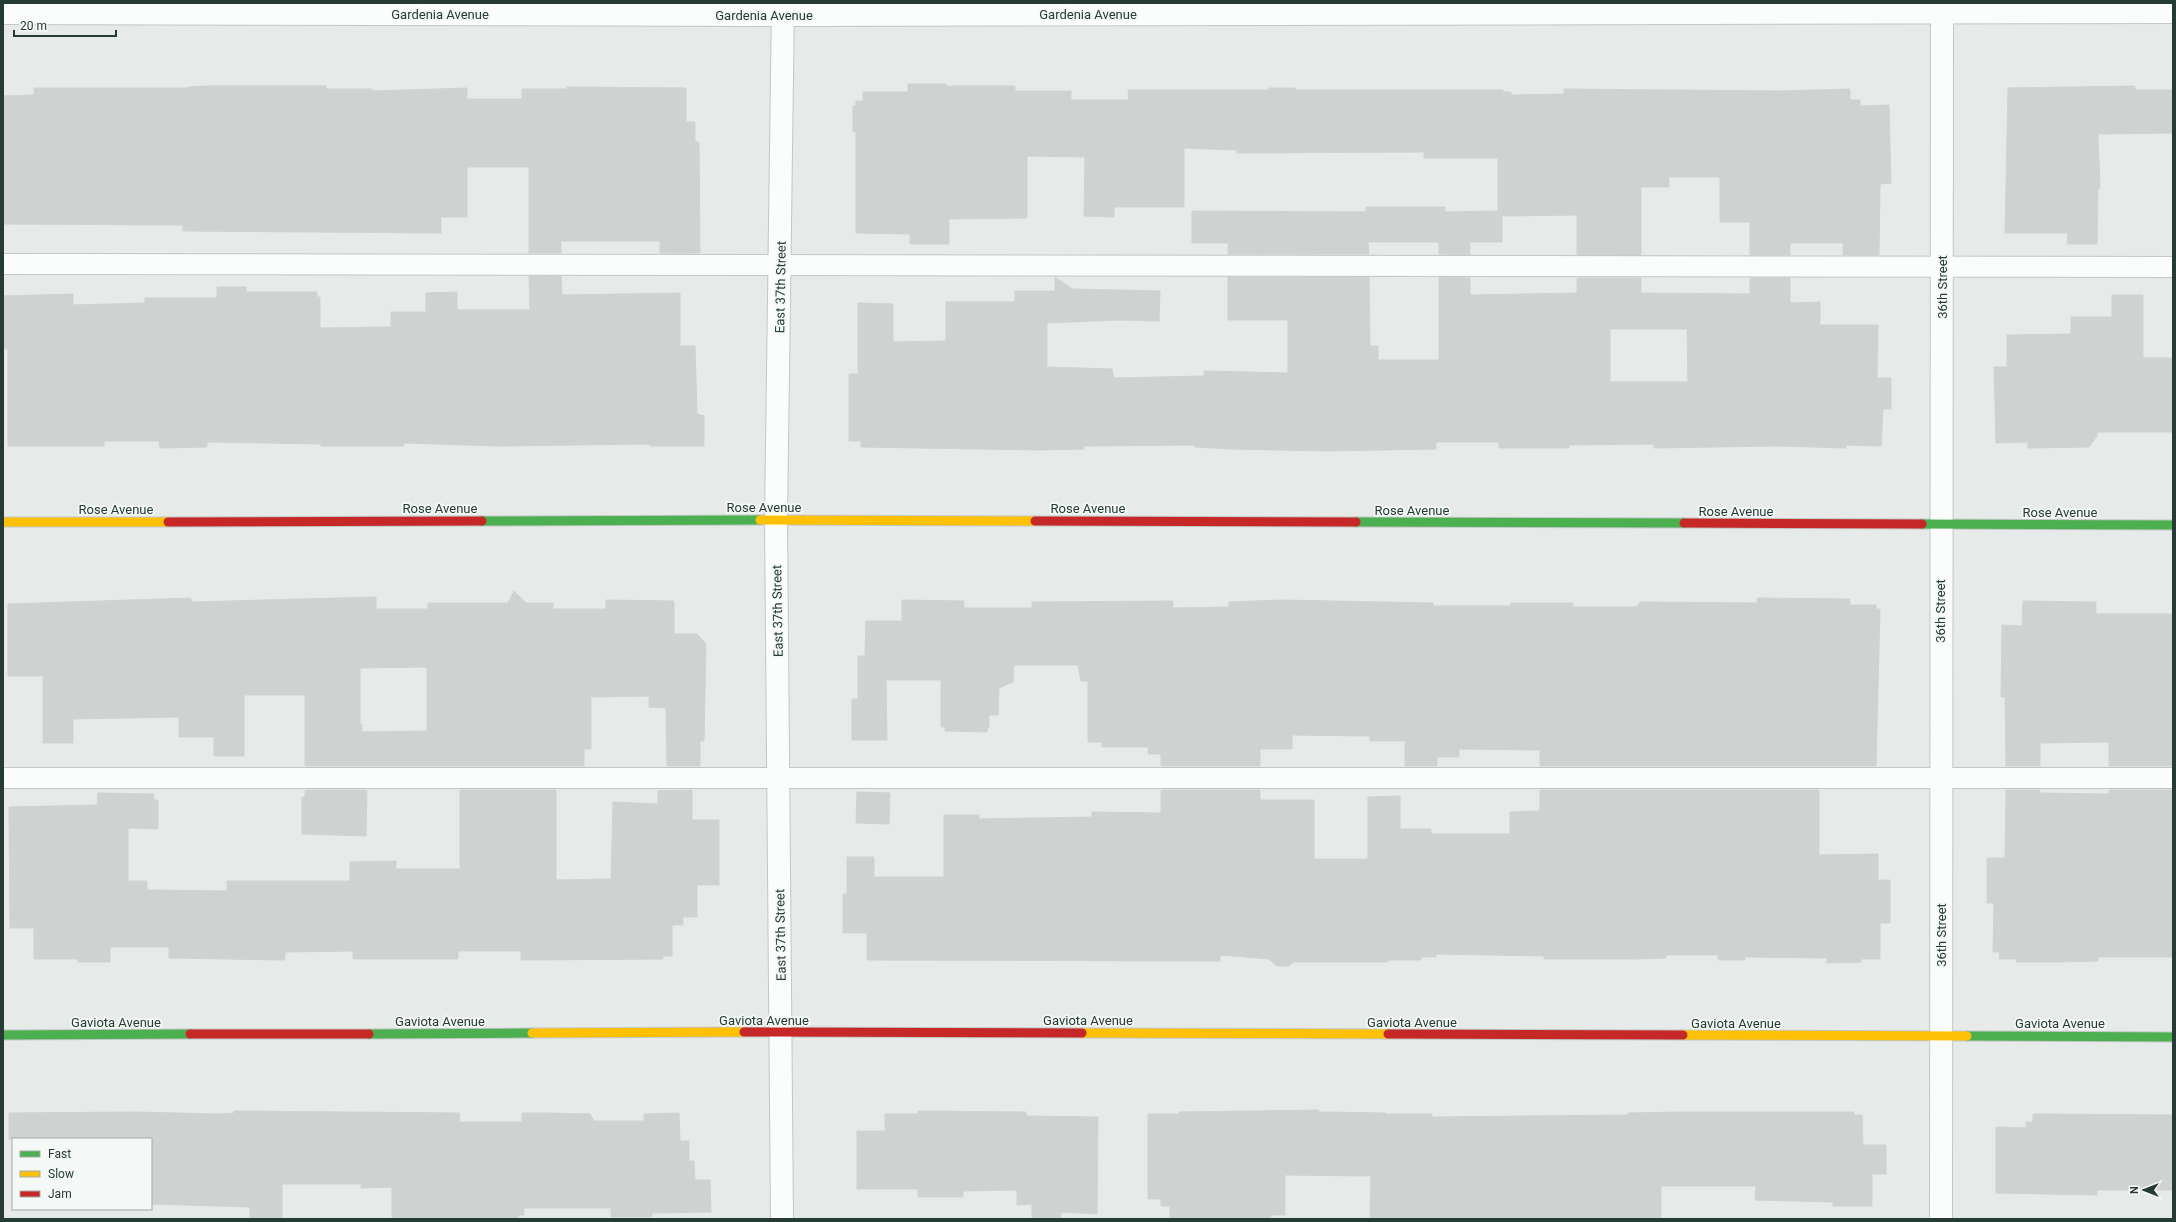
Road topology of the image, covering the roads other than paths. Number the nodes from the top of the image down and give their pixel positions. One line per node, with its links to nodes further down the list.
1 (1942, 7): 2 (street, Gardenia Avenue); 3 (street, Gardenia Avenue); 7 (street, 36th Street)
2 (783, 9): 4 (street, Gardenia Avenue); 6 (street, East 37th Street)
3 (2173, 12)
4 (3, 13)
5 (3, 264): 6 (lane)
6 (780, 264): 7 (lane); 9 (street, East 37th Street)
7 (1942, 266): 8 (lane); 11 (street, 36th Street)
8 (2173, 267)
9 (776, 520): 10 (street, Rose Avenue); 11 (street, Rose Avenue); 13 (street, East 37th Street)
10 (3, 522)
11 (1940, 525): 12 (street, Rose Avenue); 15 (street, 36th Street)
12 (2173, 525)
13 (779, 777): 14 (lane); 15 (lane); 17 (street, East 37th Street)
14 (3, 778)
15 (1941, 778): 16 (lane); 19 (street, 36th Street)
16 (2173, 778)
17 (782, 1032): 18 (street, Gaviota Avenue); 19 (street, Gaviota Avenue); 21 (street, East 37th Street)
18 (3, 1035)
19 (1941, 1036): 20 (street, Gaviota Avenue); 22 (street, 36th Street)
20 (2173, 1037)
21 (782, 1219)
22 (1940, 1219)

